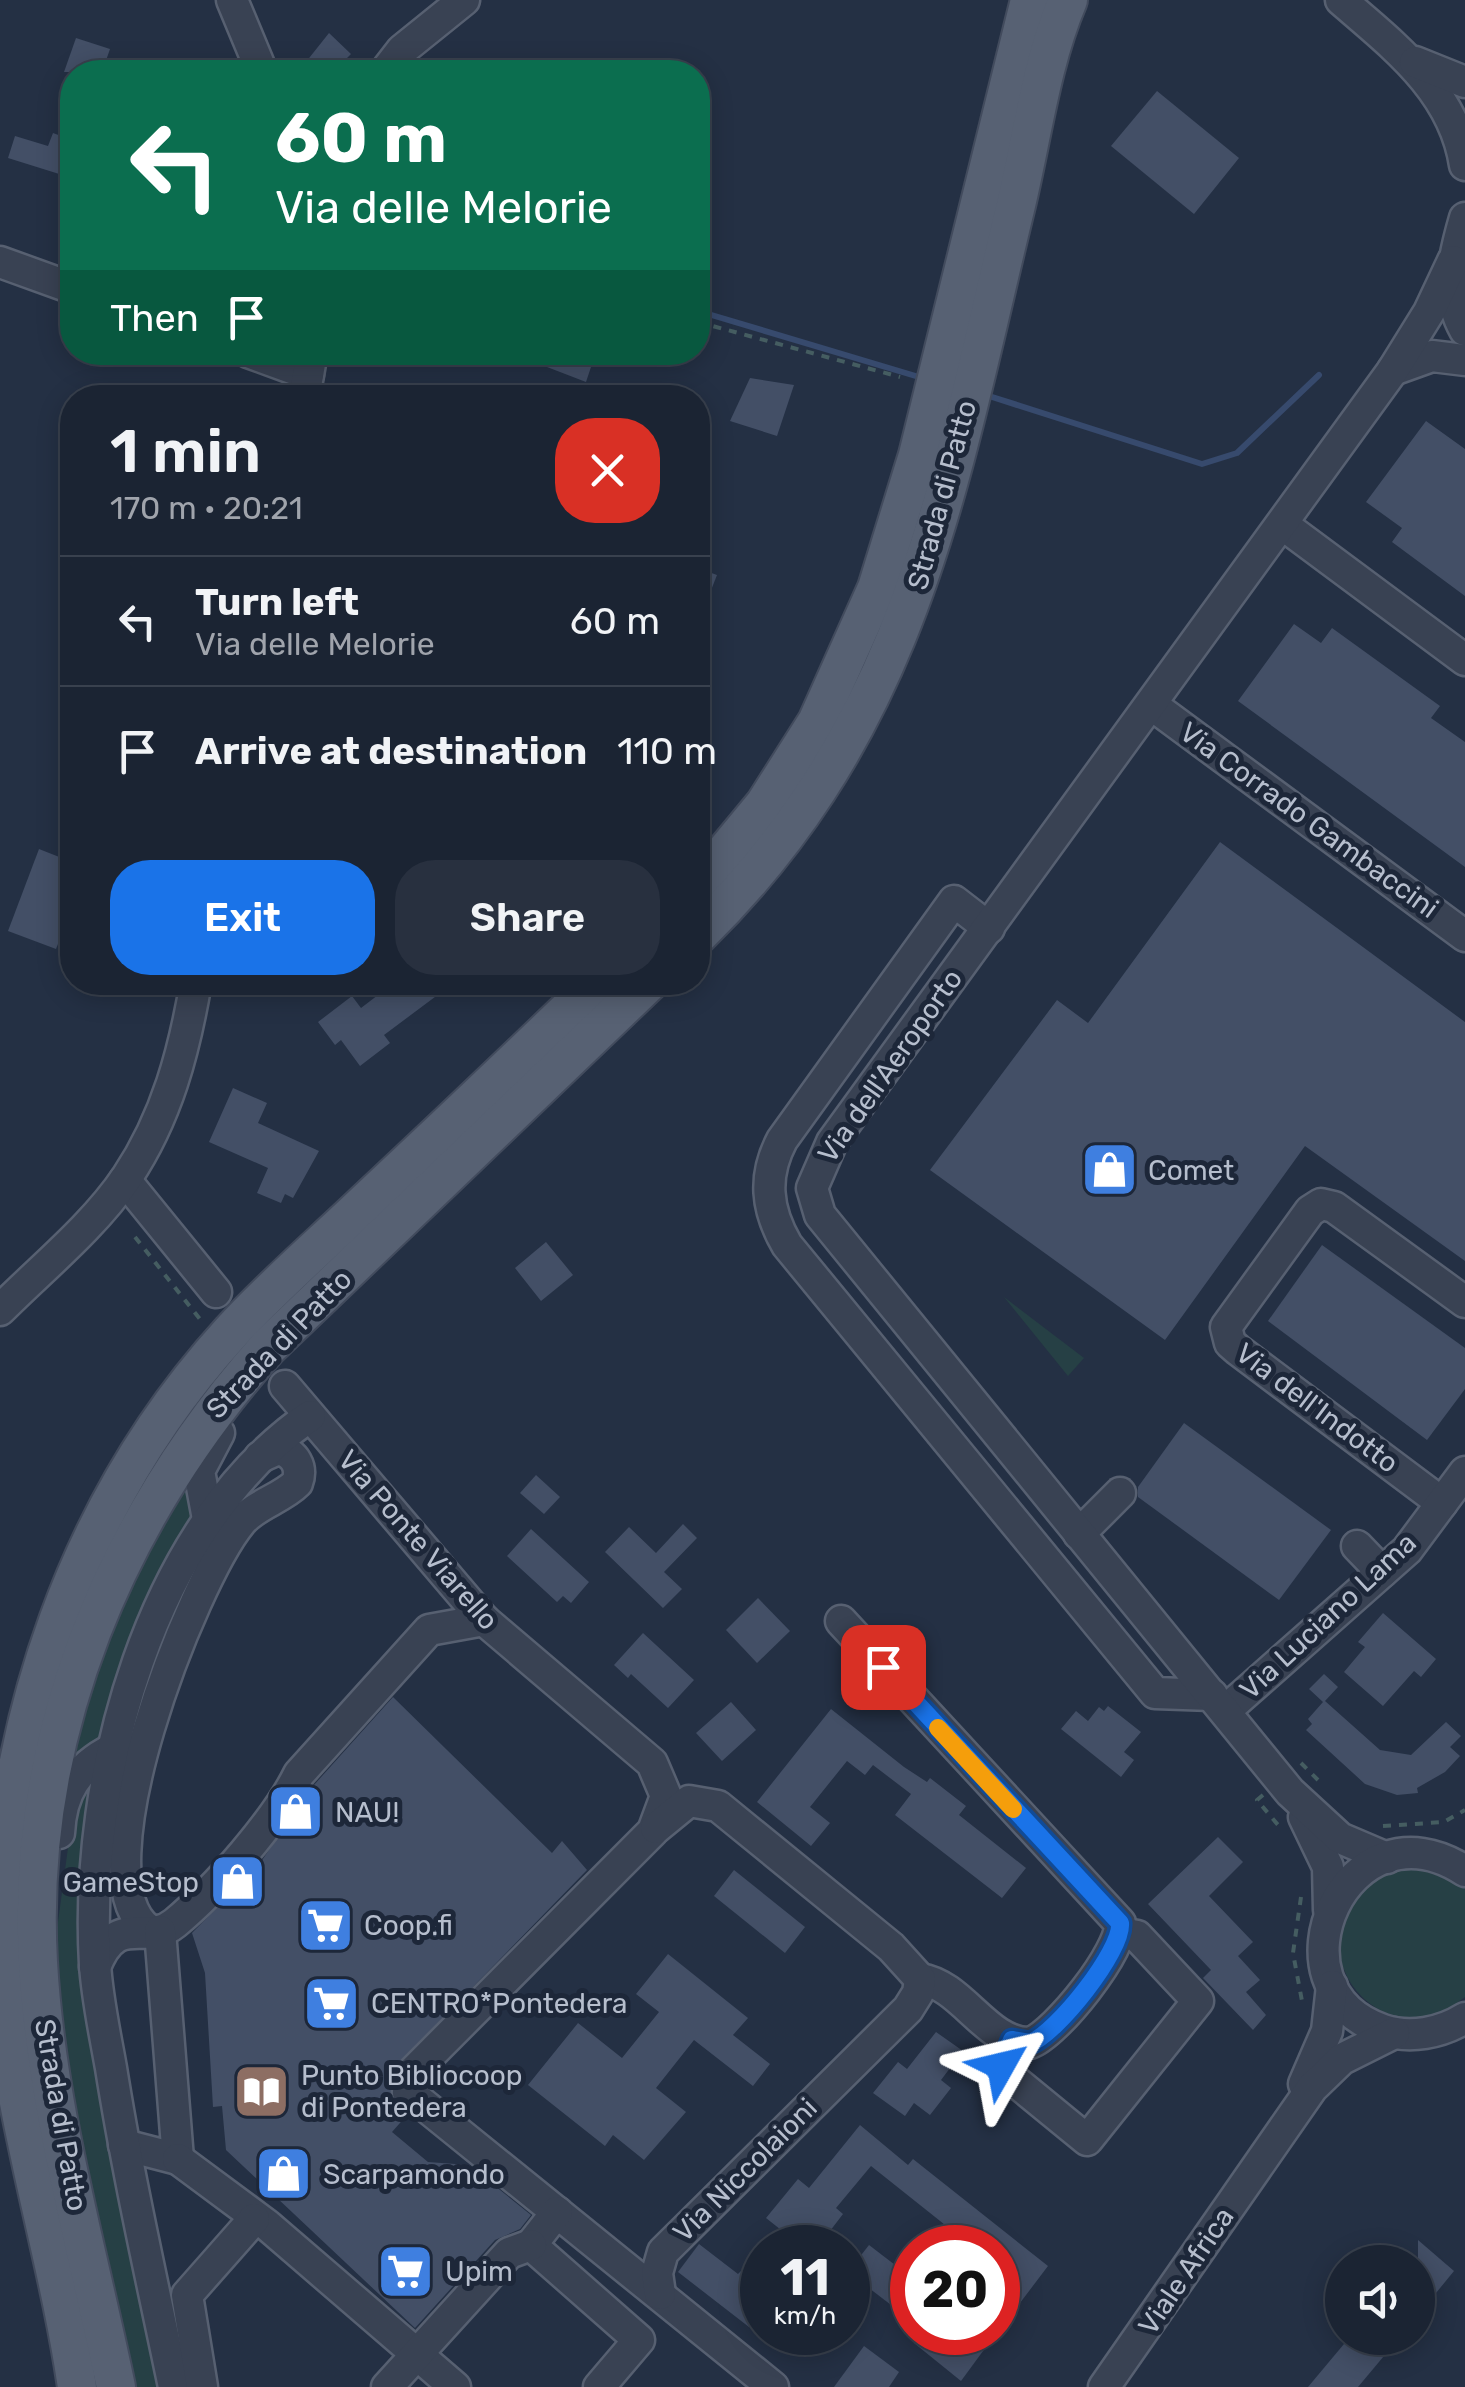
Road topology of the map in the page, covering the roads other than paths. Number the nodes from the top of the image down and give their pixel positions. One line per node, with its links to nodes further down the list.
1 (232, 0): 7 (street)
2 (464, 0): 8 (street)
3 (1030, 0): 23 (main road, Strada di Patto)
4 (1068, 0): 24 (main road, Strada di Patto)
5 (1340, 0): 6 (street)
6 (1408, 58): 9 (street); 10 (street)
7 (257, 60)
8 (394, 60)
9 (1465, 82)
10 (1465, 166)
11 (1465, 218): 12 (street)
12 (1453, 261): 15 (street); 18 (street, Via dell'Aeroporto)
13 (0, 262): 14 (street)
14 (60, 284)
15 (1465, 330)
16 (1465, 360): 18 (street)
17 (282, 365): 19 (street)
18 (1394, 370): 20 (street, Via dell'Aeroporto)
19 (308, 375)
20 (1282, 524): 21 (street); 22 (street, Via dell'Aeroporto)
21 (1465, 660)
22 (1152, 704): 25 (street, Via dell'Aeroporto); 26 (street, Via Corrado Gambaccini)
23 (710, 870)
24 (710, 922)
25 (989, 928): 30 (street); 31 (street, Via dell'Aeroporto)
26 (1465, 936)
27 (193, 995): 32 (street)
28 (583, 995): 76 (main road, Strada di Patto)
29 (635, 995): 36 (main road, Strada di Patto)
30 (798, 1115): 31 (street); 49 (street)
31 (832, 1142): 44 (street, Via dell'Aeroporto)
32 (125, 1180): 33 (street); 35 (street)
33 (216, 1292)
34 (1465, 1302): 42 (street, Via dell'Indotto)
35 (0, 1310)
36 (234, 1386): 43 (street); 58 (main road, Strada di Patto)
37 (285, 1386): 38 (street, Via Ponte Viarello)
38 (310, 1416): 39 (street); 47 (street, Via Ponte Viarello)
39 (260, 1457): 43 (street); 59 (street)
40 (1465, 1472): 42 (street, Via Luciano Lama)
41 (1120, 1494): 44 (street)
42 (1442, 1502): 46 (street, Via Luciano Lama)
43 (208, 1519): 50 (street)
44 (1080, 1534): 49 (street, Via dell'Aeroporto)
45 (1357, 1546): 46 (street)
46 (1382, 1572): 49 (street, Via Luciano Lama)
47 (484, 1620): 52 (street, Via Ponte Viarello); 59 (street)
48 (841, 1621): 60 (street)
49 (1219, 1703): 51 (street, Via dell'Aeroporto)
50 (113, 1748): 58 (street); 61 (street)
51 (1290, 1792): 55 (street, Via dell'Aeroporto); 57 (street, Via dell'Aeroporto)
52 (653, 1831): 62 (street); 70 (street)
53 (1465, 1842): 54 (street)
54 (1424, 1854): 55 (street); 56 (street)
55 (1386, 1858): 57 (street)
56 (1465, 1871)
57 (1328, 1916): 63 (street, Viale Africa)
58 (38, 1917): 77 (main road, Strada di Patto)
59 (154, 1930): 61 (street); 69 (street)
60 (1121, 1933): 66 (street); 66 (street)
61 (95, 1967): 67 (street)
62 (920, 1978): 66 (street); 73 (street, Via Niccolaioni)
63 (1332, 1986): 65 (street); 68 (street, Viale Africa)
64 (1465, 2018): 65 (street, Viale Africa)
65 (1394, 2033): 68 (street, Viale Africa)
66 (1012, 2040)
67 (124, 2145): 69 (street); 78 (street)
68 (1266, 2152): 83 (street, Viale Africa)
69 (178, 2158): 71 (street)
70 (557, 2212): 72 (street); 73 (street)
71 (254, 2219): 74 (street); 79 (street)
72 (531, 2245): 74 (street); 82 (street)
73 (660, 2294): 75 (street)
74 (417, 2356): 80 (street); 81 (street)
75 (763, 2384)
76 (77, 2387)
77 (116, 2387)
78 (174, 2387)
79 (202, 2387)
80 (387, 2387)
81 (455, 2387)
82 (599, 2387)
83 (1104, 2387)

